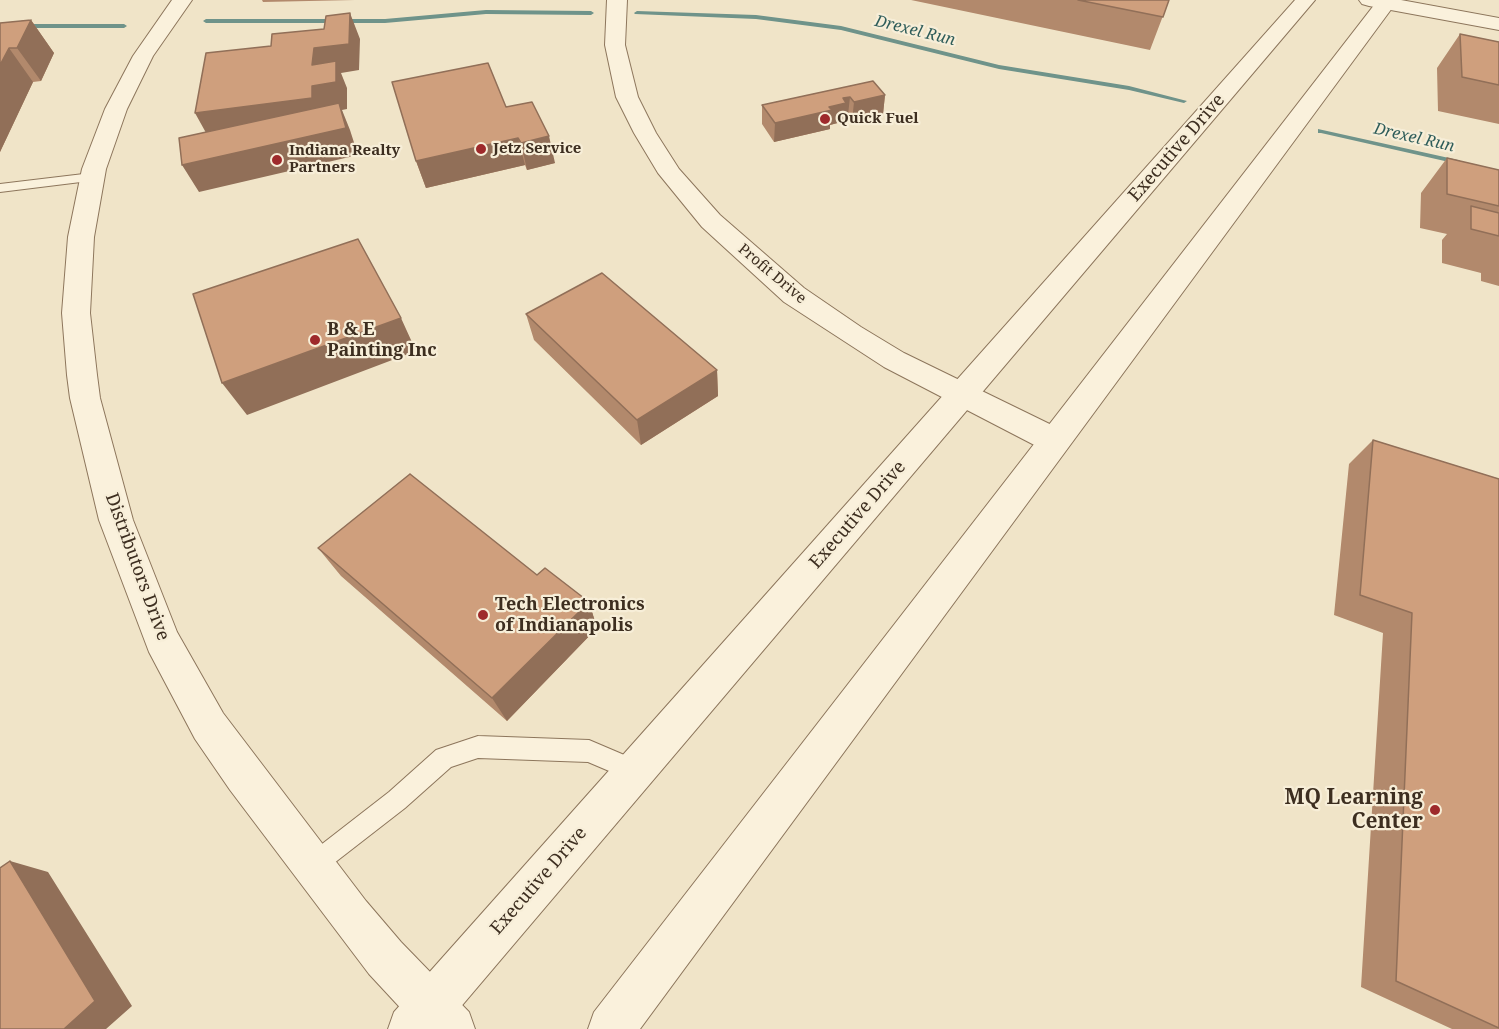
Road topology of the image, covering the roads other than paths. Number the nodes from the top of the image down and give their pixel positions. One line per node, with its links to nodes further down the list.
1 (182, 0): 6 (street, Distributors Drive)
2 (617, 0): 8 (street, Profit Drive)
3 (1305, 0): 8 (street, Executive Drive)
4 (1381, 1): 5 (street); 9 (street)
5 (1499, 24)
6 (92, 177): 7 (lane); 11 (street, Distributors Drive)
7 (0, 188)
8 (962, 396): 9 (street, Profit Drive); 10 (street, Executive Drive)
9 (1055, 441): 13 (street)
10 (635, 771): 11 (lane); 12 (street, Executive Drive)
11 (312, 866): 12 (street, Distributors Drive)
12 (431, 1022)
13 (611, 1029)

